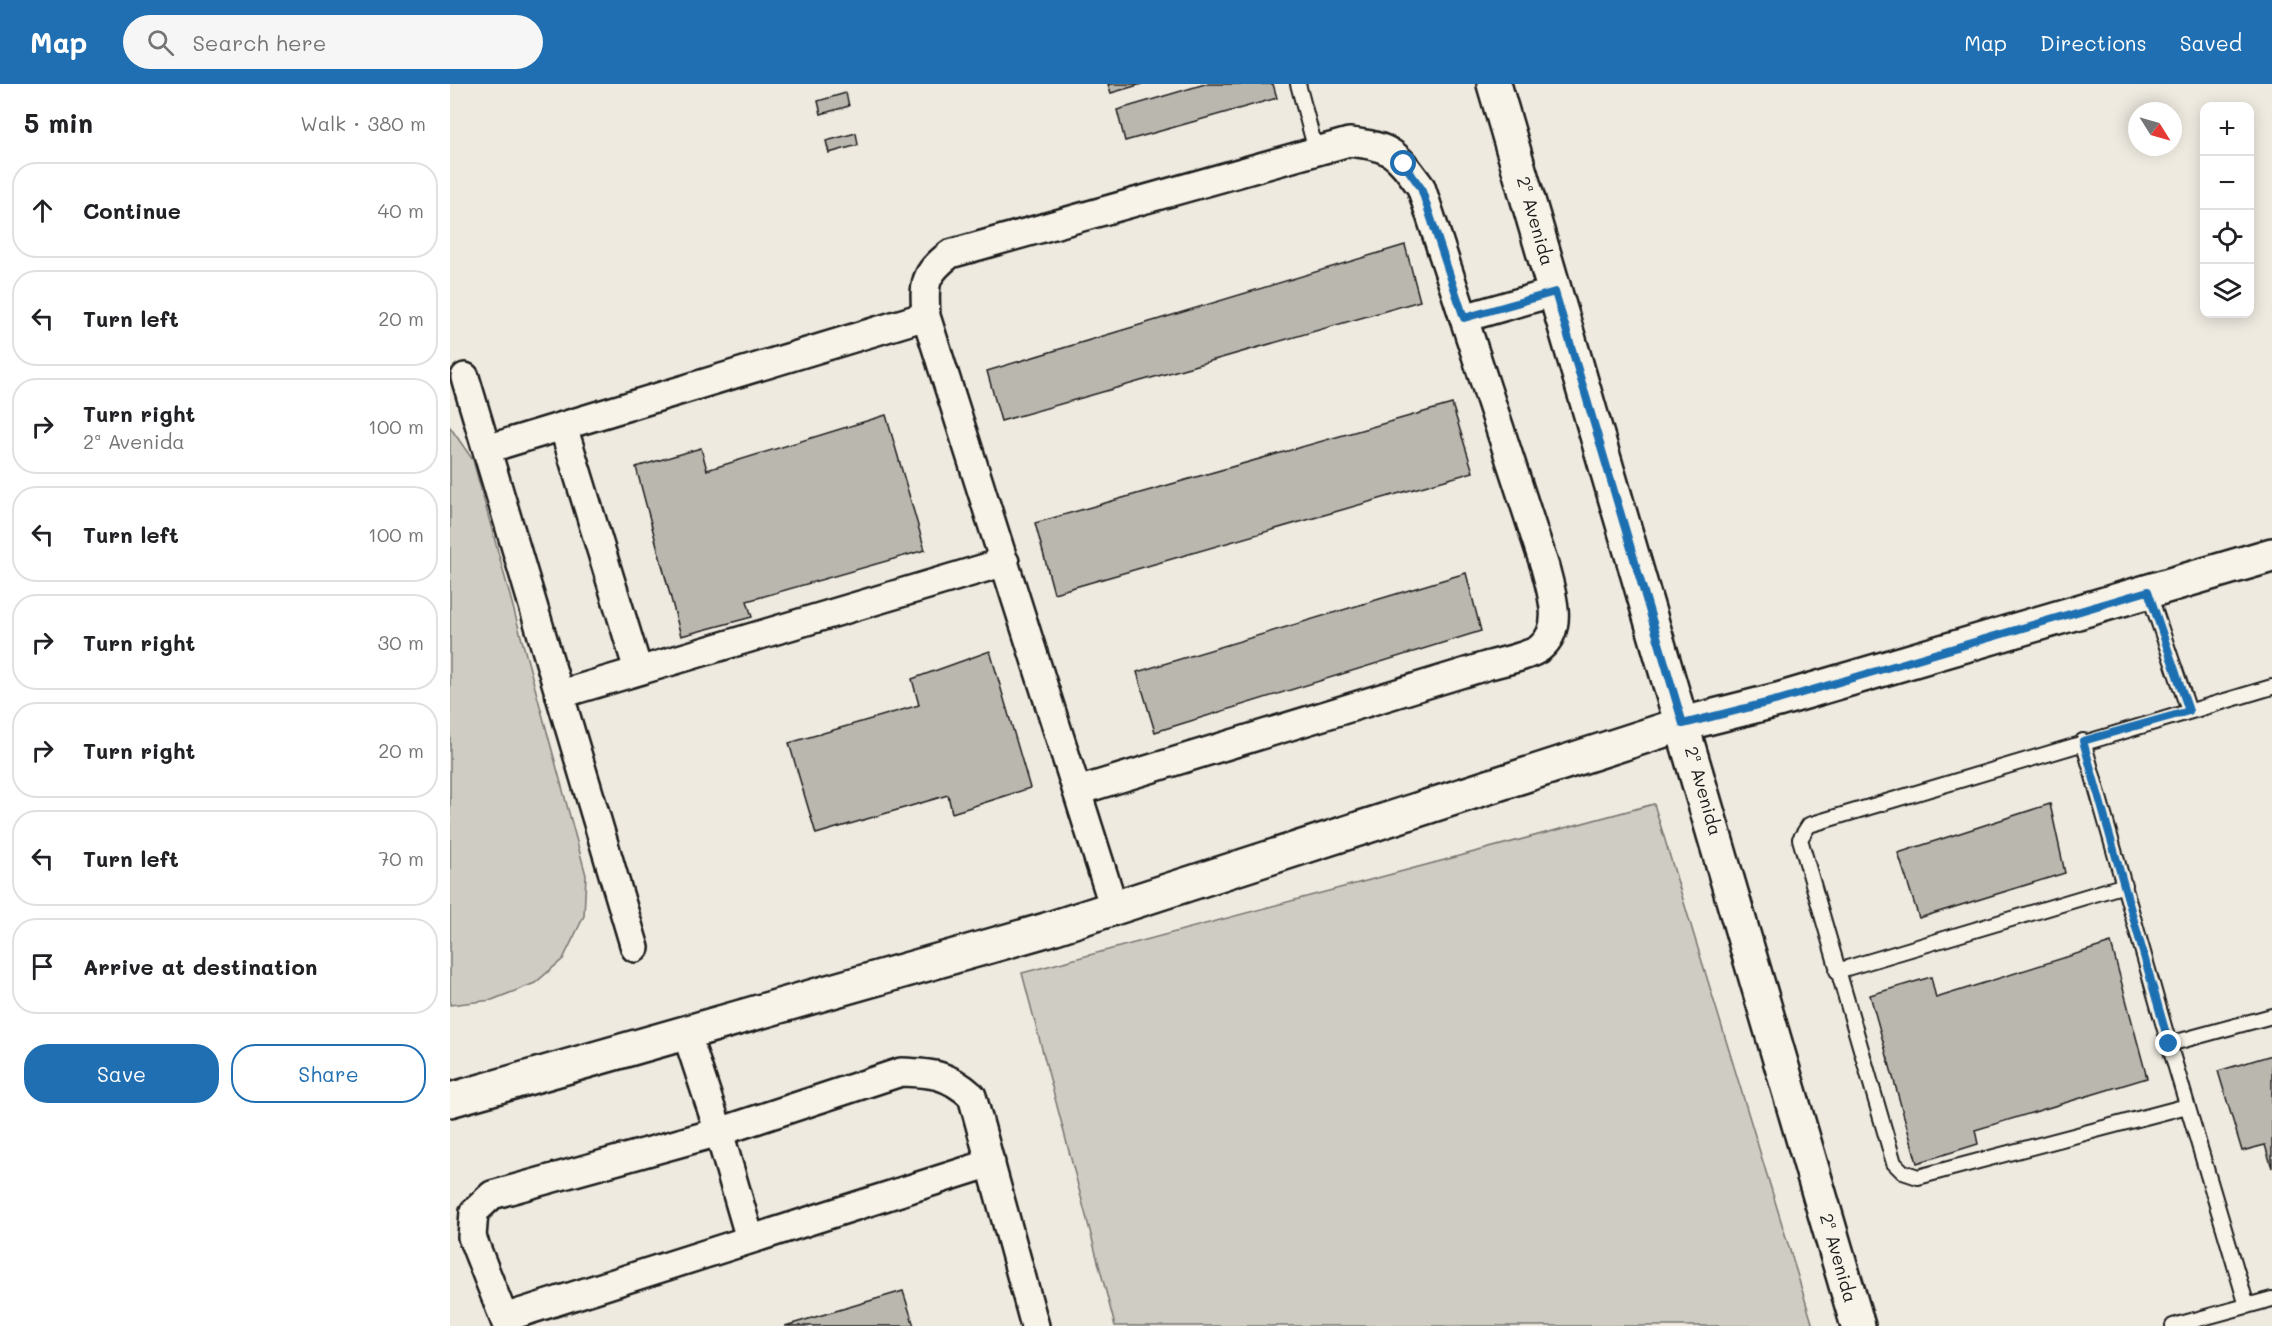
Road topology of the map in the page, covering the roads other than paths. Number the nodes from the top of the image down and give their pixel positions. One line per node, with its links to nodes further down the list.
1 (1298, 84): 3 (lane)
2 (1494, 84): 4 (street, 2ª Avenida)
3 (1316, 151): 5 (street); 6 (street)
4 (1555, 292): 6 (street); 17 (street, 2ª Avenida)
5 (926, 316): 8 (street); 11 (street)
6 (1464, 318): 19 (street)
7 (465, 377): 9 (street)
8 (563, 426): 9 (street); 13 (street)
9 (487, 449): 15 (street)
10 (2272, 555): 12 (street)
11 (1005, 562): 13 (street); 19 (street)
12 (2148, 591): 16 (lane); 17 (street)
13 (638, 670): 15 (street)
14 (2272, 687): 16 (lane)
15 (561, 694): 22 (street)
16 (2189, 711): 18 (lane)
17 (1683, 724): 21 (street); 36 (street, 2ª Avenida)
18 (2083, 741): 20 (lane); 23 (lane)
19 (1078, 791): 21 (street)
20 (2125, 885): 23 (lane); 26 (lane)
21 (1114, 908): 25 (street)
22 (634, 948)
23 (1837, 971): 28 (lane)
24 (2272, 1016): 26 (lane)
25 (686, 1032): 27 (street); 29 (street)
26 (2169, 1044): 28 (lane)
27 (450, 1100)
28 (2187, 1106): 33 (lane)
29 (719, 1132): 30 (street); 31 (street); 34 (street)
30 (991, 1163): 31 (street); 35 (street)
31 (750, 1239): 34 (street)
32 (2272, 1299): 33 (lane)
33 (2247, 1306): 37 (lane)
34 (505, 1322)
35 (1035, 1326)
36 (1858, 1326)
37 (2173, 1326)

